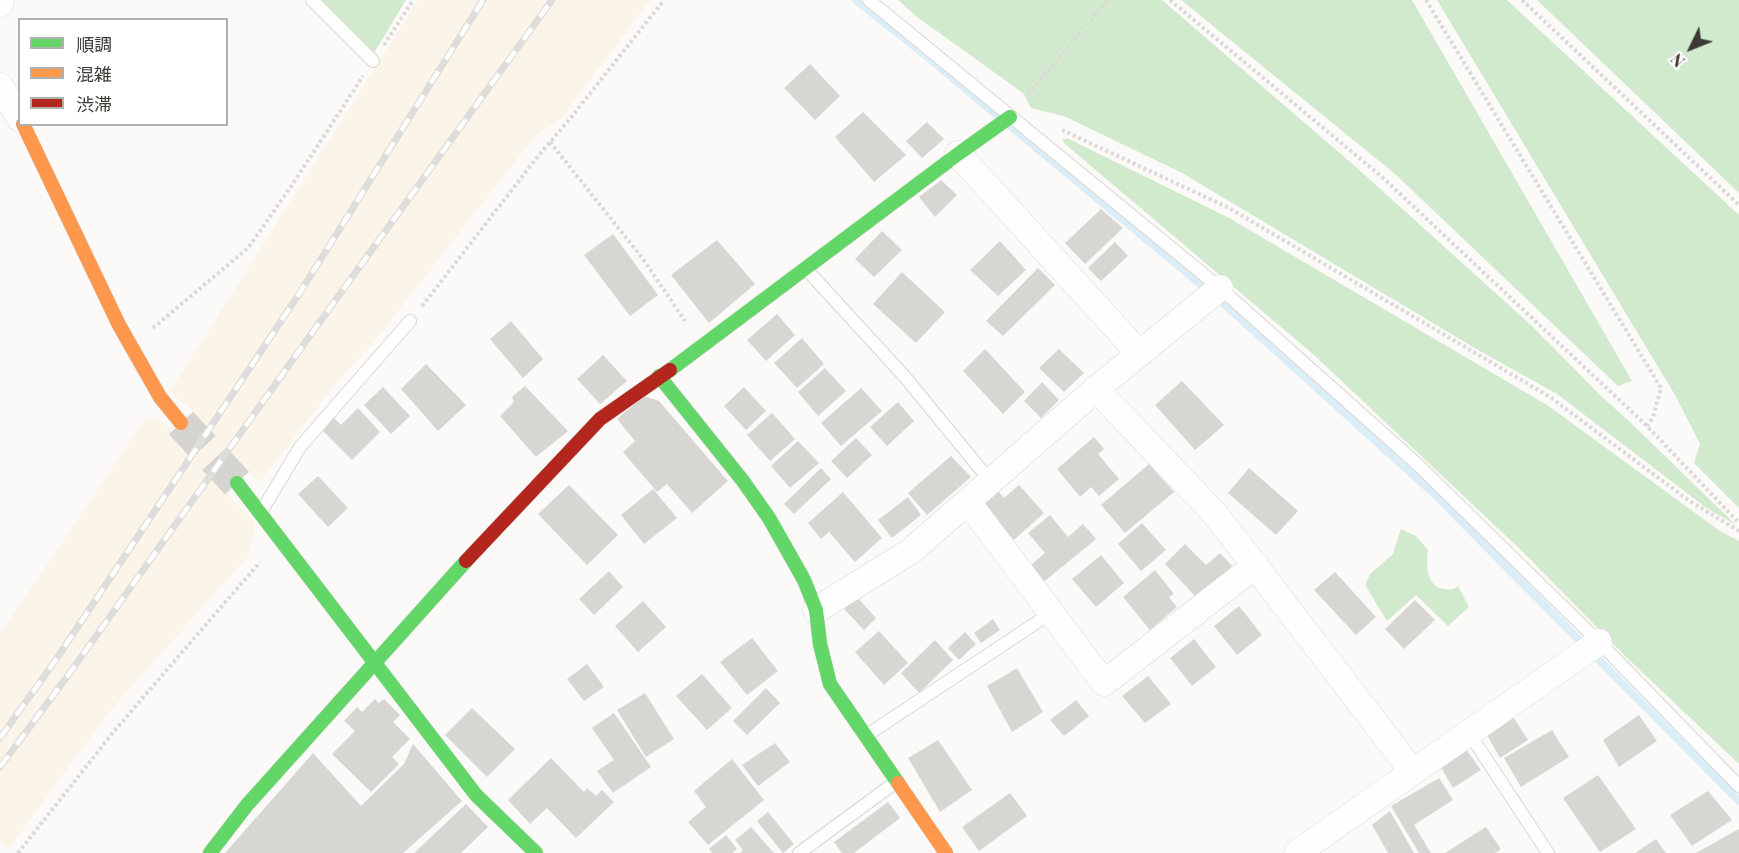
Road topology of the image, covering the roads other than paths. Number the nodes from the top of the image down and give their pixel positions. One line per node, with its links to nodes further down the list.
1 (312, 0): 3 (lane)
2 (869, 0): 6 (lane)
3 (373, 61)
4 (0, 86): 5 (street)
5 (18, 116)
6 (1010, 117): 8 (street); 10 (lane)
7 (24, 126): 15 (street)
8 (958, 154): 9 (street); 12 (street)
9 (806, 269): 13 (street); 16 (lane)
10 (1220, 288): 12 (street); 23 (lane)
11 (410, 321): 19 (lane)
12 (1139, 353): 14 (street)
13 (659, 376): 21 (street); 24 (street)
14 (1096, 389): 16 (street); 20 (street)
15 (181, 423)
16 (991, 482): 18 (street)
17 (237, 483): 19 (street)
18 (968, 502): 21 (street); 22 (street)
19 (261, 513): 24 (street)
20 (1256, 565): 22 (street); 27 (street)
21 (816, 610): 26 (street)
22 (1051, 613): 26 (lane)
23 (1599, 642): 25 (street); 29 (lane)
24 (374, 663): 31 (street); 32 (street)
25 (1469, 733): 27 (street); 35 (lane)
26 (866, 736): 28 (street)
27 (1413, 772): 30 (street)
28 (897, 782): 33 (lane); 34 (street)
29 (1739, 786)
30 (1314, 848)
31 (210, 853)
32 (536, 853)
33 (799, 853)
34 (946, 853)
35 (1548, 853)

